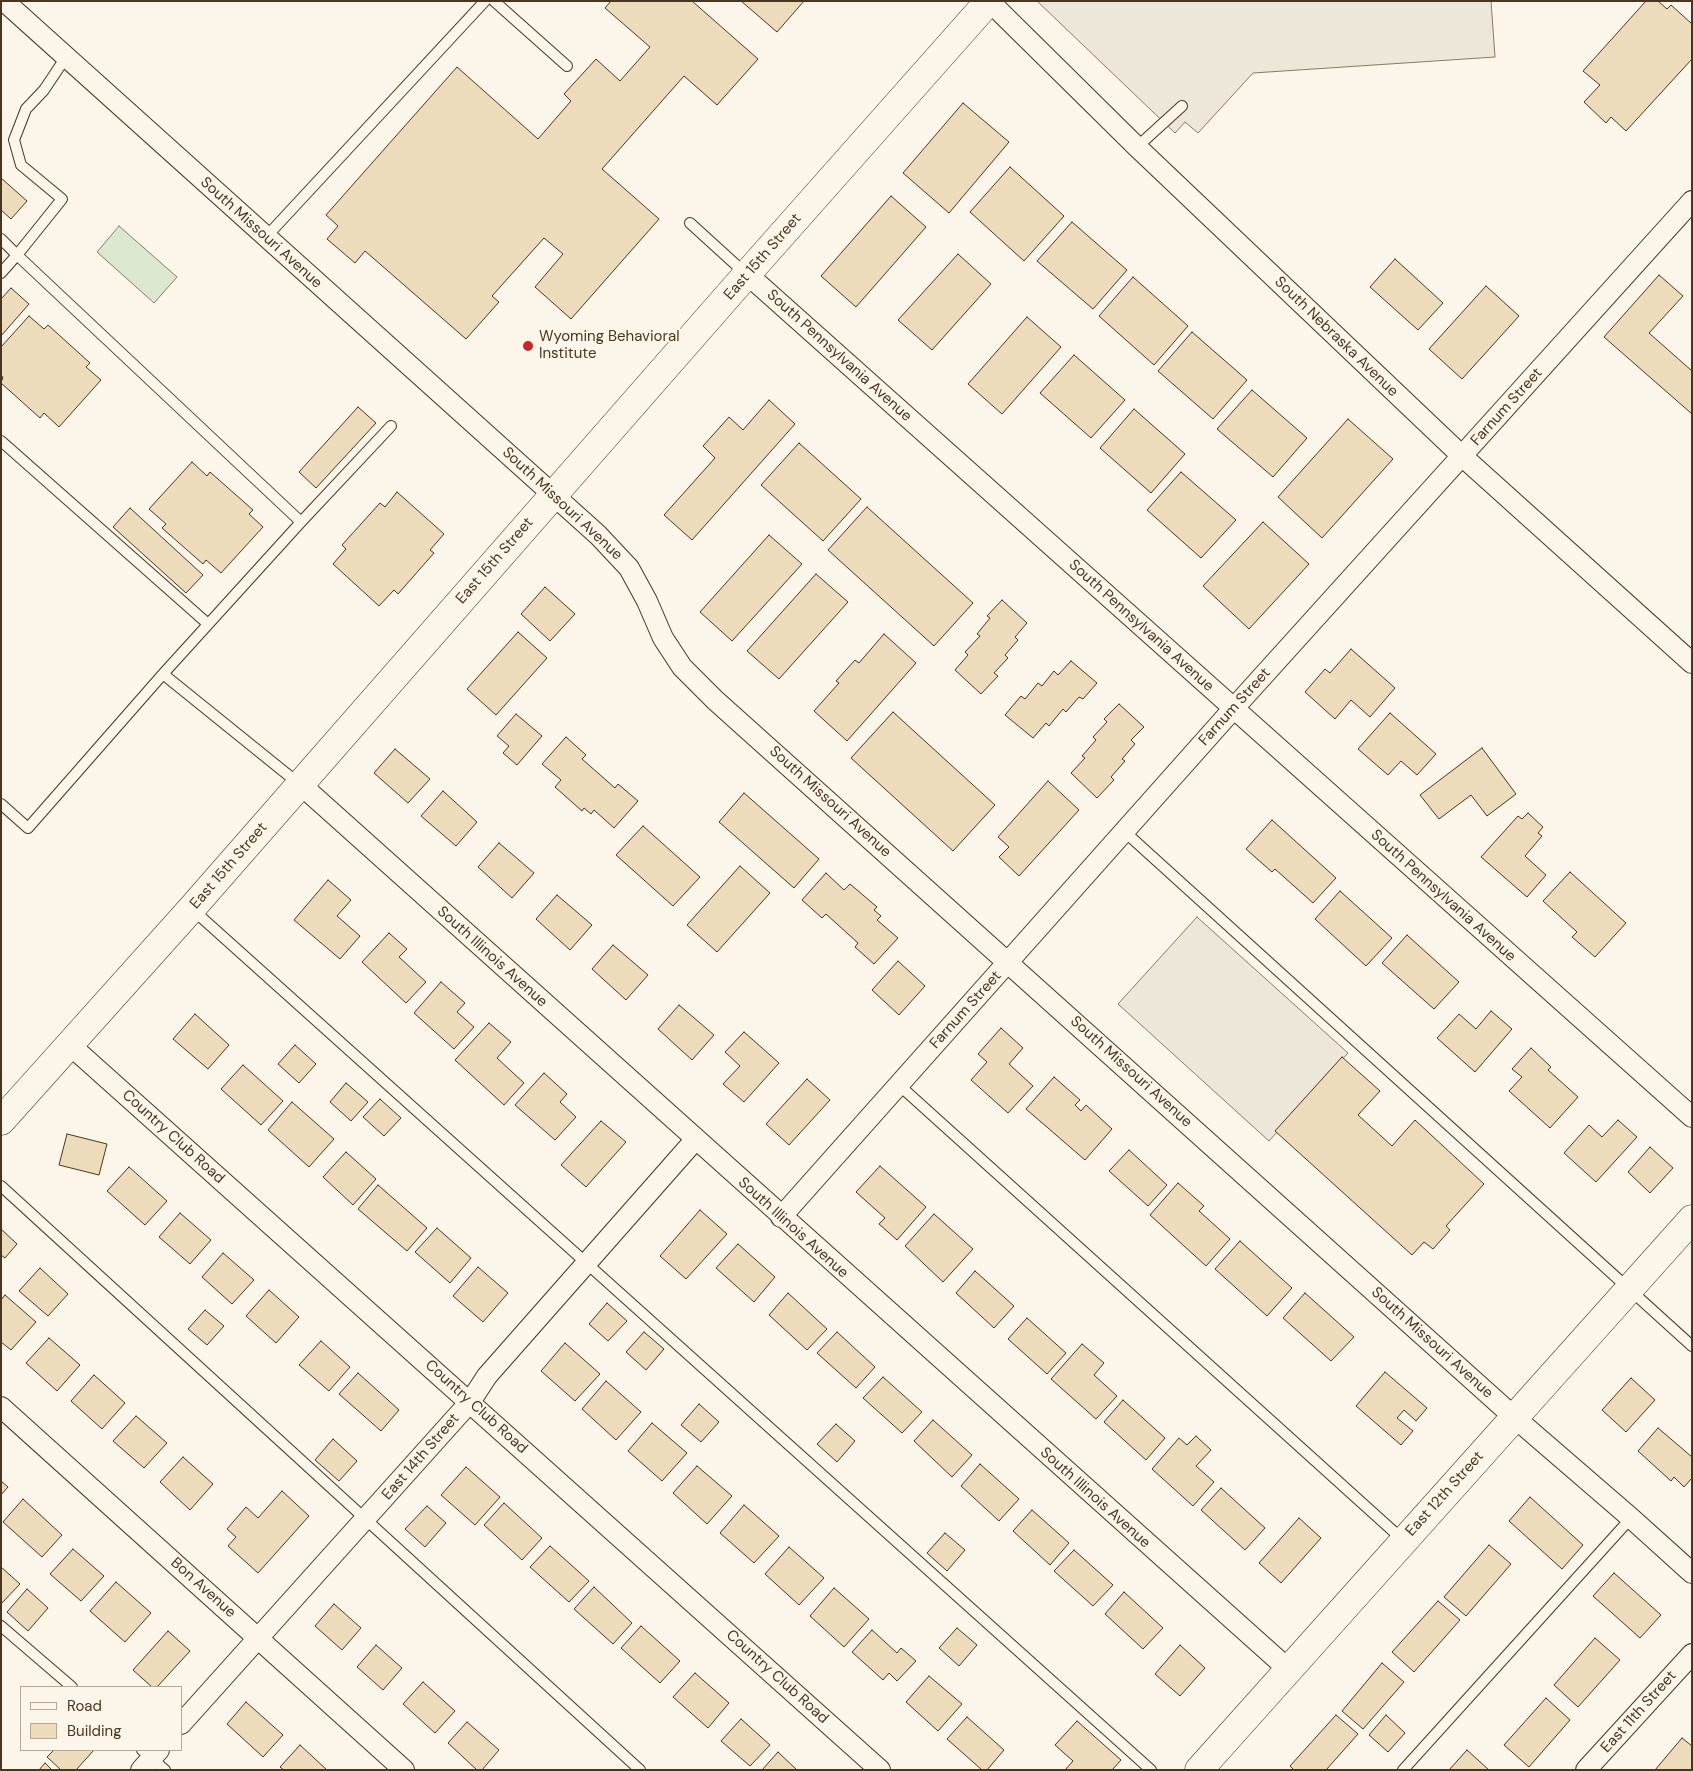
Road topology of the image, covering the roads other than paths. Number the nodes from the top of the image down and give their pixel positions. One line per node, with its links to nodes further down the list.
1 (4, 1): 5 (street, South Missouri Avenue)
2 (485, 1): 11 (lane)
3 (494, 1): 6 (lane)
4 (989, 1): 8 (street, South Nebraska Avenue); 15 (main road, East 15th Street)
5 (66, 58): 11 (street, South Missouri Avenue); 13 (lane)
6 (567, 66)
7 (1182, 106): 8 (lane)
8 (1137, 147): 18 (street, South Nebraska Avenue)
9 (1690, 206): 18 (street, Farnum Street)
10 (690, 223): 15 (lane)
11 (266, 237): 19 (street, South Missouri Avenue)
12 (1, 239): 13 (lane)
13 (17, 255): 14 (lane); 20 (lane)
14 (1, 273)
15 (747, 274): 19 (main road, East 15th Street); 24 (street, South Pennsylvania Avenue)
16 (391, 426): 20 (lane)
17 (1, 441): 21 (lane)
18 (1462, 456): 22 (street, South Nebraska Avenue); 24 (street, Farnum Street)
19 (553, 496): 25 (main road, East 15th Street); 29 (street, South Missouri Avenue)
20 (300, 522): 21 (lane)
21 (208, 624): 23 (lane)
22 (1692, 663)
23 (163, 674): 25 (lane); 26 (lane)
24 (1234, 708): 27 (street, Farnum Street); 32 (street, South Pennsylvania Avenue)
25 (300, 784): 28 (main road, East 15th Street); 34 (street, South Illinois Avenue)
26 (1, 804)
27 (1124, 832): 29 (street, Farnum Street); 39 (lane)
28 (192, 908): 30 (main road, East 15th Street); 38 (lane)
29 (1009, 962): 31 (street, Farnum Street); 43 (street, South Missouri Avenue)
30 (70, 1045): 33 (main road, East 15th Street); 41 (street, Country Club Road)
31 (899, 1085): 36 (street, Farnum Street); 46 (lane)
32 (1692, 1118)
33 (1, 1121)
34 (695, 1140): 36 (street, South Illinois Avenue); 38 (street, East 14th Street)
35 (1, 1186): 45 (lane)
36 (781, 1217): 51 (street, South Illinois Avenue)
37 (1692, 1219): 39 (main road, East 12th Street)
38 (588, 1262): 41 (street, East 14th Street); 57 (lane)
39 (1628, 1289): 40 (lane); 43 (main road, East 12th Street)
40 (1692, 1346)
41 (470, 1402): 45 (street, East 14th Street); 56 (street, Country Club Road)
42 (1, 1407): 49 (street, Bon Avenue)
43 (1514, 1417): 44 (street, South Missouri Avenue); 46 (main road, East 12th Street)
44 (1631, 1518): 47 (street, South Missouri Avenue); 59 (lane)
45 (366, 1520): 49 (street, East 14th Street); 55 (lane)
46 (1404, 1541): 51 (main road, East 12th Street)
47 (1692, 1573)
48 (1, 1626): 52 (lane)
49 (258, 1638): 53 (street, East 14th Street); 54 (street, Bon Avenue)
50 (1692, 1654): 60 (street, East 11th Street)
51 (1288, 1670): 58 (main road, East 12th Street)
52 (71, 1686)
53 (182, 1723)
54 (404, 1770)
55 (640, 1770)
56 (880, 1770)
57 (1151, 1770)
58 (1199, 1770)
59 (1403, 1770)
60 (1586, 1770)

